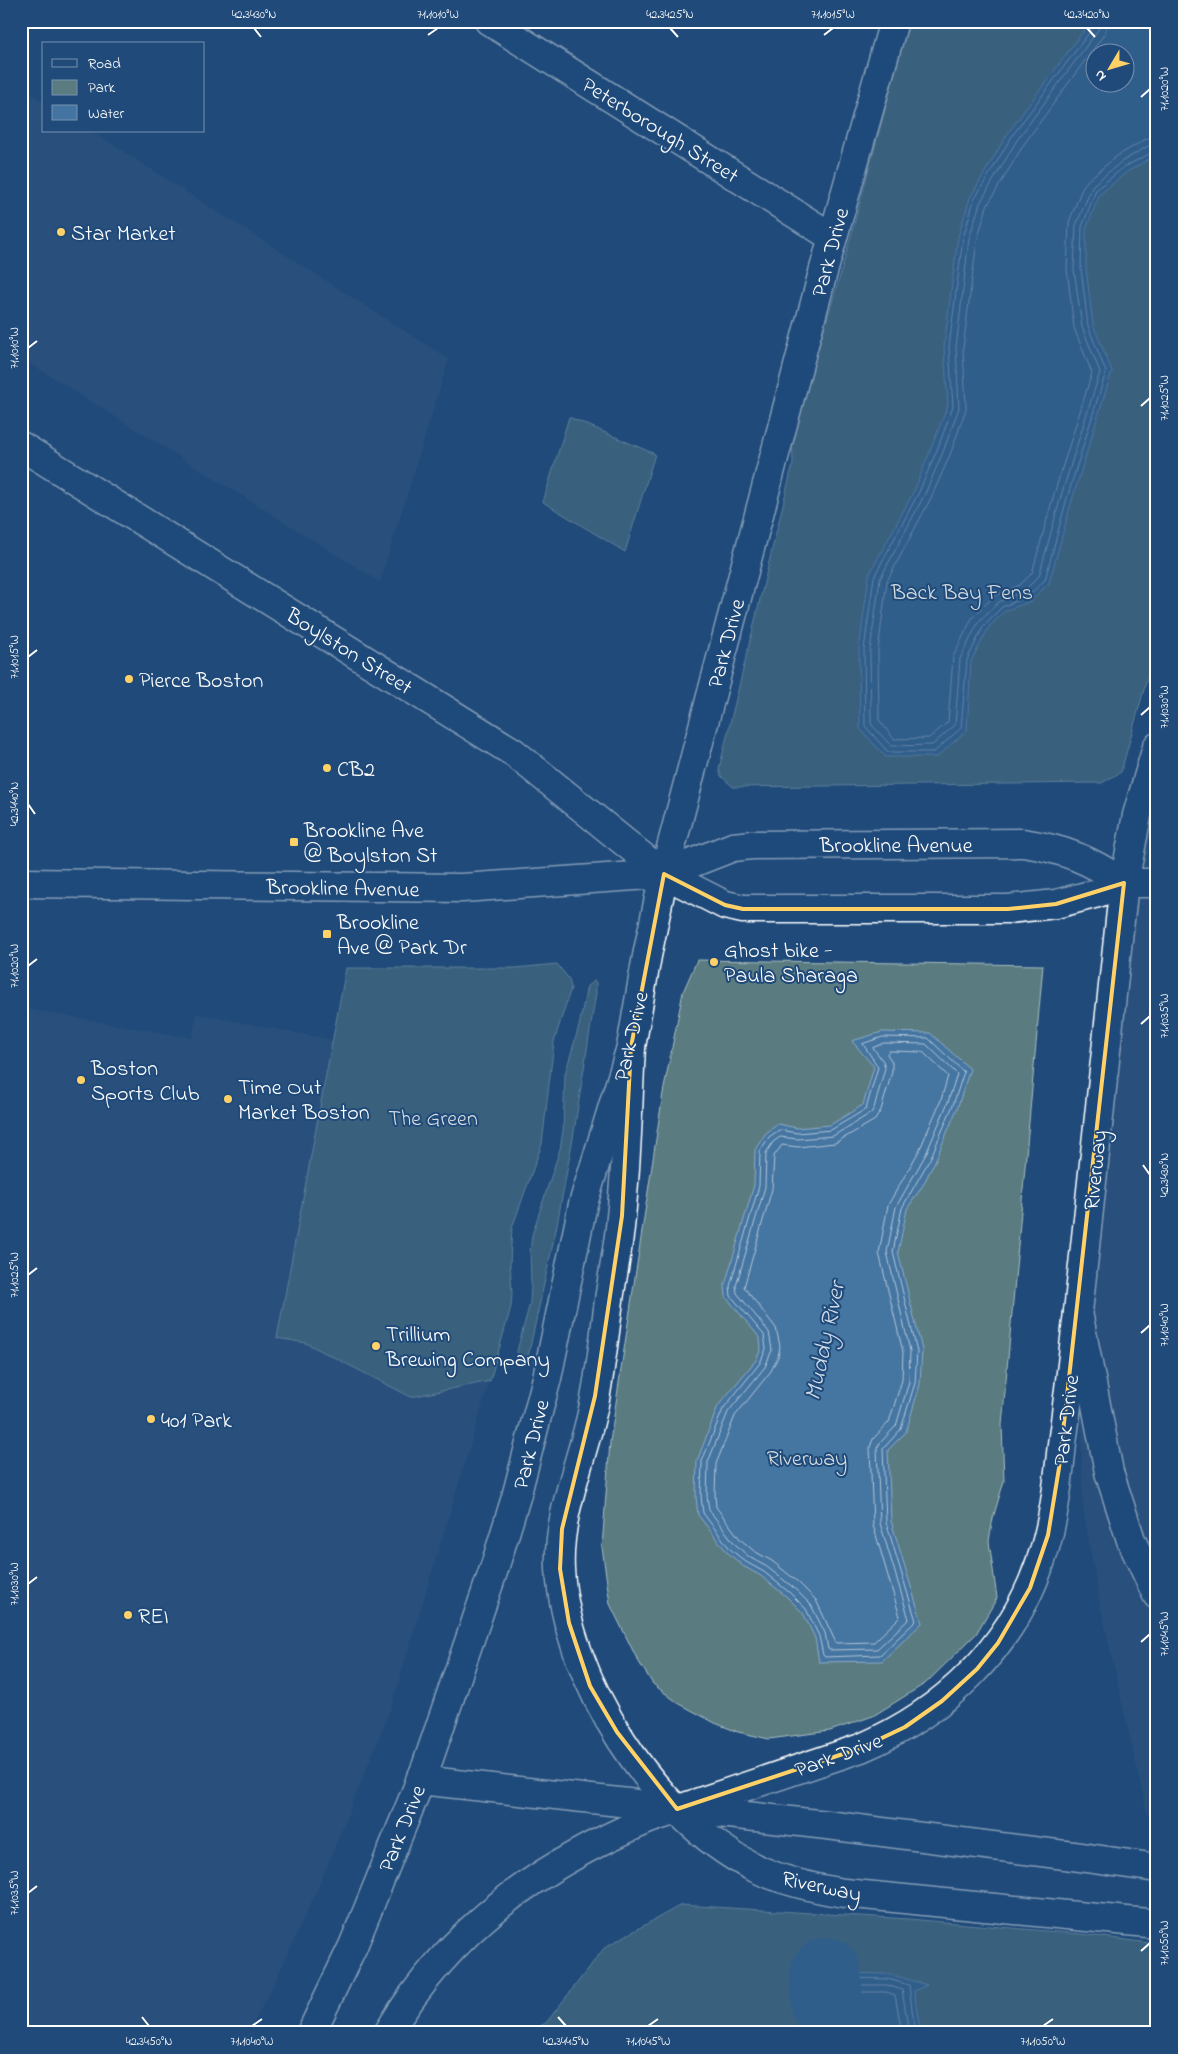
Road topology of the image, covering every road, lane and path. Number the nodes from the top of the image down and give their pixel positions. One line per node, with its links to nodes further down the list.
1 (489, 21): 3 (main road, Peterborough Street)
2 (894, 21): 3 (main road, Park Drive)
3 (832, 237): 6 (main road, Park Drive)
4 (21, 446): 6 (main road, Boylston Street)
5 (1157, 747): 8 (main road, Riverway)
6 (664, 874): 7 (main road, Brookline Avenue); 8 (main road); 8 (main road, Brookline Avenue); 10 (main road, Park Drive)
7 (21, 883)
8 (1124, 883): 9 (main road); 11 (main road, Riverway)
9 (1157, 883)
10 (631, 1048): 13 (main road, Park Drive); 14 (main road, Riverway)
11 (1078, 1312): 12 (main road, Riverway); 14 (main road, Park Drive)
12 (1157, 1595)
13 (420, 1780): 14 (main road); 17 (main road, Park Drive)
14 (677, 1809): 15 (main road); 16 (main road, Riverway); 18 (main road, Park Drive)
15 (1157, 1868)
16 (1157, 1924)
17 (310, 2033)
18 (388, 2033)

